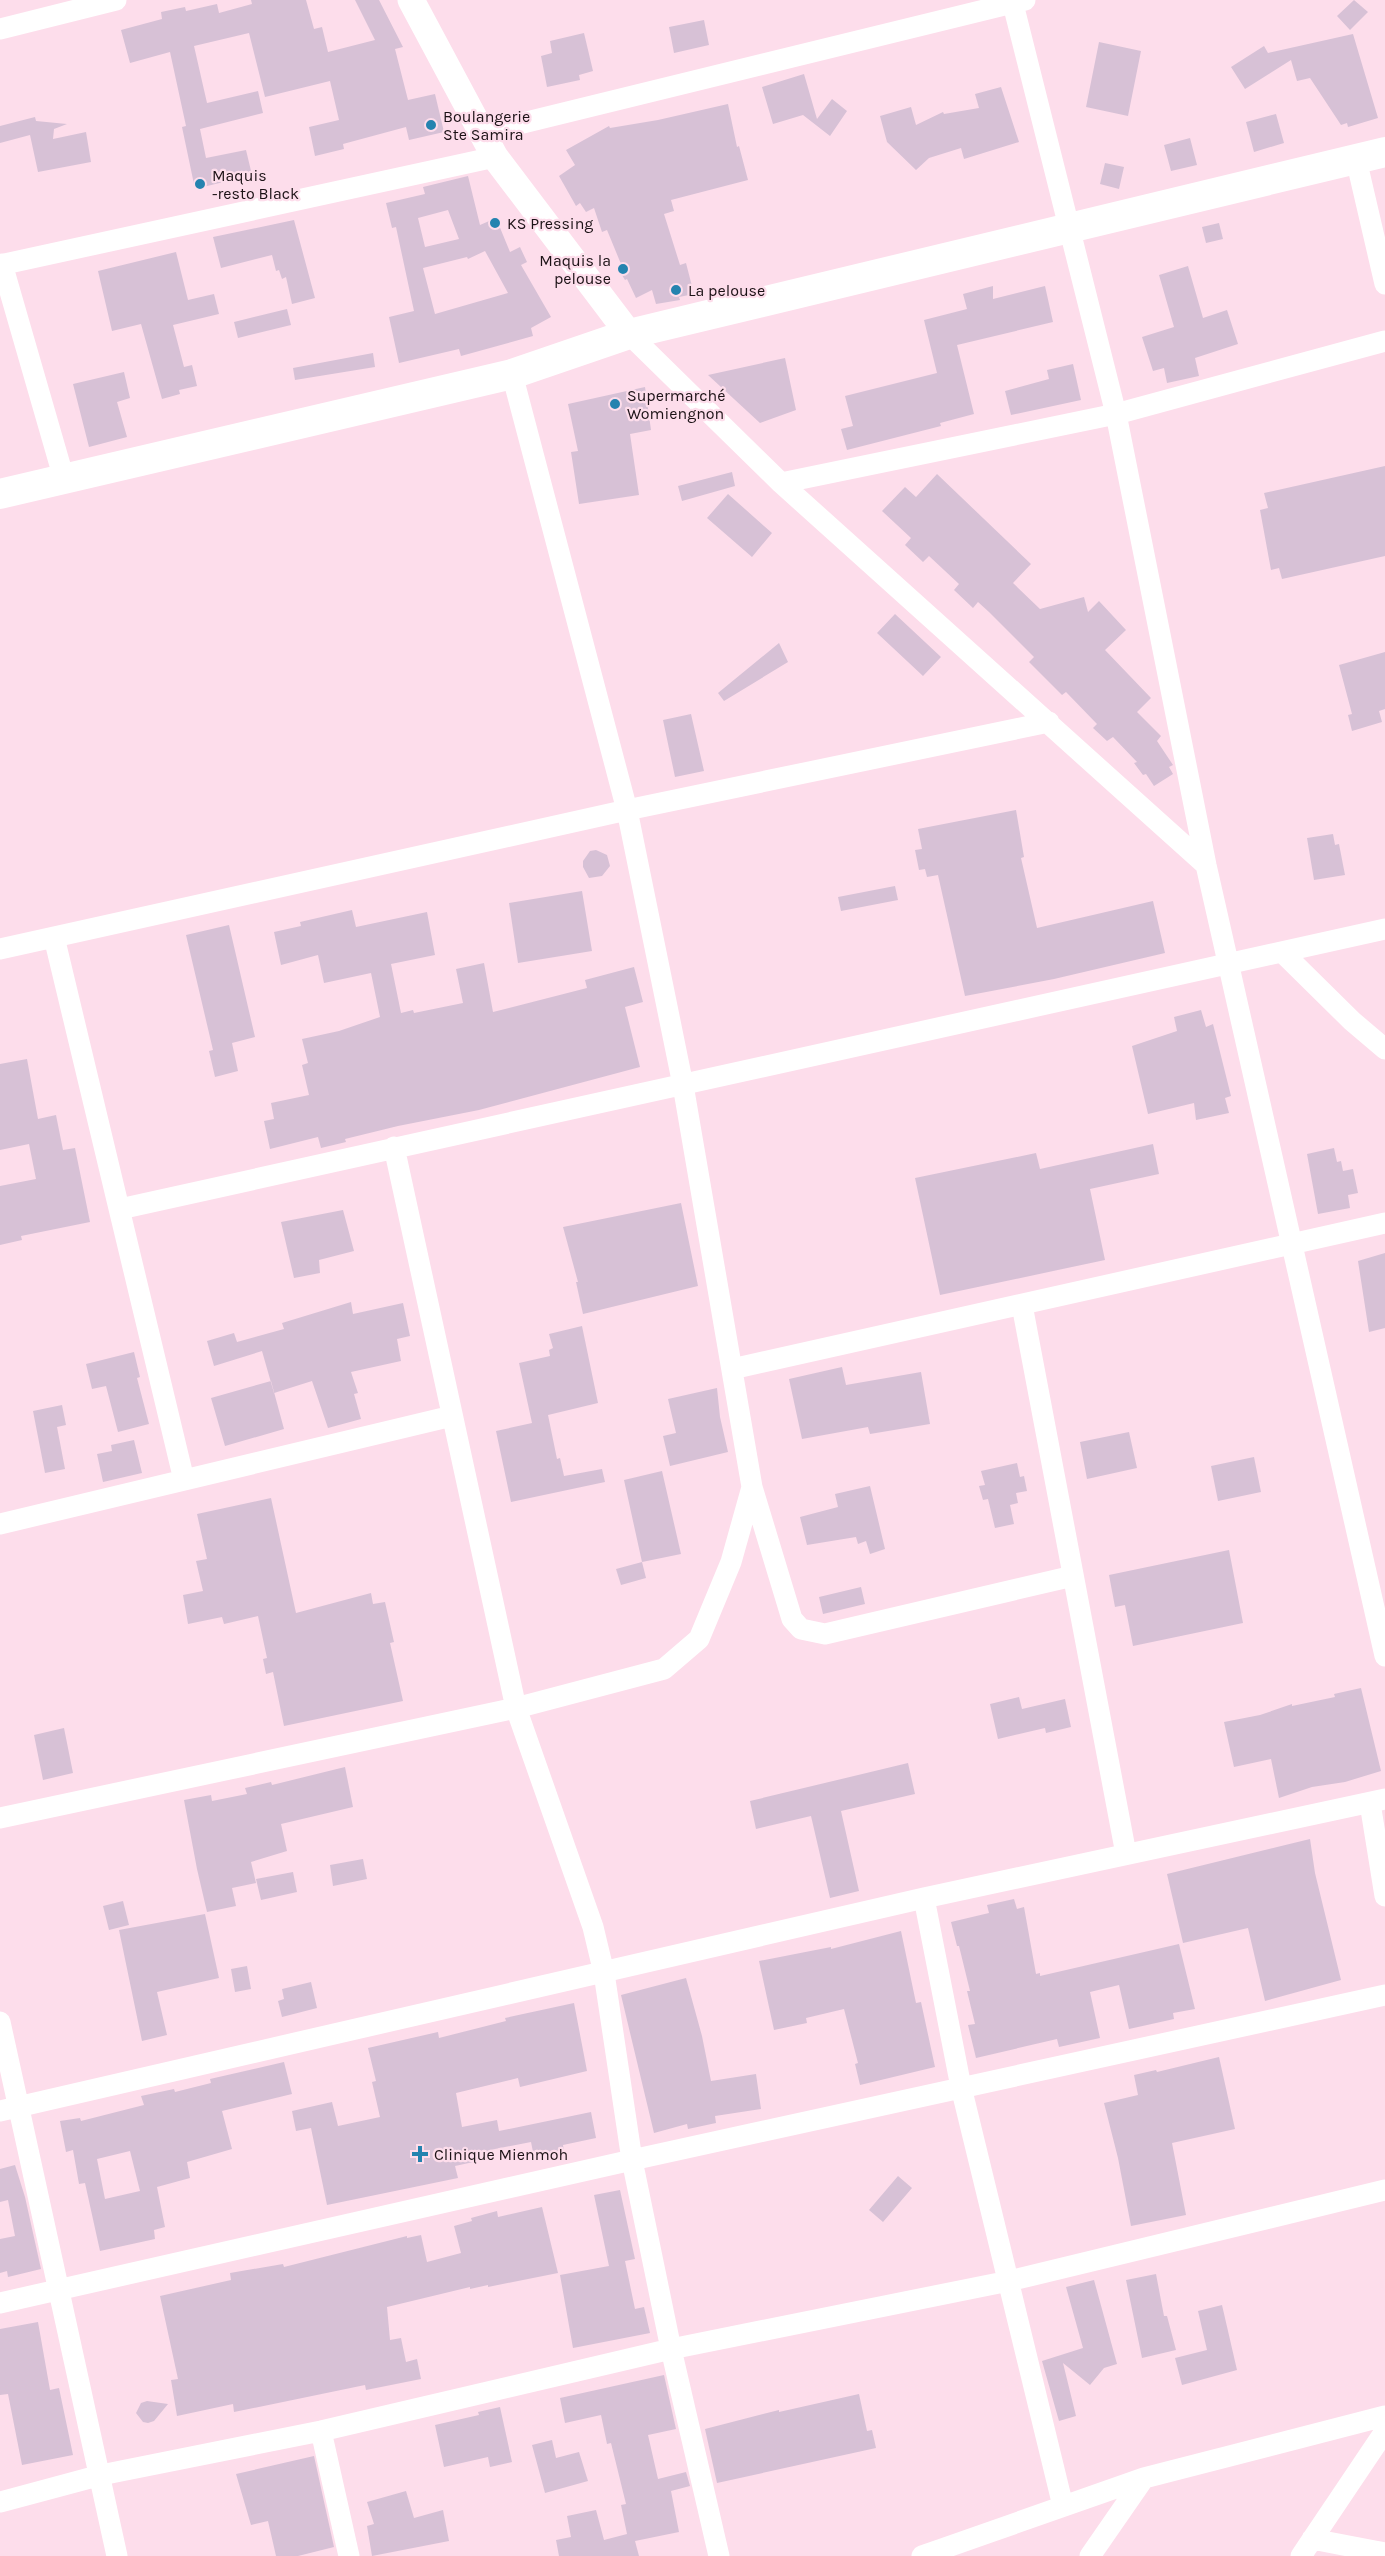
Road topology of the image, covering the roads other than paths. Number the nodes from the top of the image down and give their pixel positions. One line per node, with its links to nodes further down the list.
1 (116, 0): 4 (street)
2 (411, 0): 5 (street)
3 (1017, 1): 5 (street); 9 (street)
4 (0, 29)
5 (482, 133): 7 (street)
6 (1385, 152): 8 (main road)
7 (495, 157): 10 (street); 12 (street)
8 (1356, 159): 9 (main road); 11 (street)
9 (1071, 229): 12 (main road); 15 (street)
10 (1, 265): 16 (street)
11 (1385, 284)
12 (629, 334): 14 (main road); 17 (street)
13 (1385, 341): 15 (street)
14 (512, 374): 16 (main road); 20 (street)
15 (1116, 414): 17 (street); 21 (street)
16 (64, 479): 18 (main road)
17 (781, 483): 19 (street)
18 (0, 494)
19 (1049, 722): 20 (street); 21 (street)
20 (627, 810): 23 (street); 28 (street)
21 (1206, 865): 26 (street)
22 (1385, 929): 25 (street)
23 (54, 937): 24 (street); 30 (street)
24 (0, 949)
25 (1282, 952): 26 (street); 27 (street)
26 (1228, 964): 28 (street); 32 (street)
27 (1385, 1049)
28 (683, 1084): 29 (street); 34 (street)
29 (394, 1147): 30 (street); 35 (street)
30 (120, 1209): 36 (street)
31 (1385, 1223): 32 (street)
32 (1293, 1245): 33 (street); 40 (street)
33 (1022, 1305): 34 (street); 39 (street)
34 (732, 1369): 37 (street)
35 (452, 1416): 36 (street); 41 (street)
36 (184, 1480): 38 (street)
37 (752, 1487): 39 (street); 41 (street)
38 (0, 1524)
39 (1073, 1576): 44 (street)
40 (1385, 1656)
41 (516, 1708): 43 (street); 47 (street)
42 (1378, 1801): 44 (street); 45 (street)
43 (0, 1818)
44 (1126, 1854): 46 (street)
45 (1385, 1896)
46 (924, 1898): 47 (street); 50 (street)
47 (604, 1973): 51 (street); 52 (street)
48 (1385, 1995): 50 (street)
49 (0, 2022): 51 (street)
50 (961, 2087): 52 (street); 54 (street)
51 (9, 2109): 55 (street)
52 (632, 2160): 55 (street); 57 (street)
53 (1385, 2190): 54 (street)
54 (1008, 2282): 57 (street); 64 (street)
55 (61, 2291): 56 (street); 61 (street)
56 (0, 2303)
57 (671, 2349): 59 (street); 69 (street)
58 (1385, 2416): 62 (street)
59 (321, 2431): 61 (street); 68 (street)
60 (1385, 2431): 65 (street)
61 (101, 2475): 63 (street); 67 (street)
62 (1144, 2478): 64 (street); 71 (street)
63 (0, 2502)
64 (1063, 2506): 70 (street)
65 (1306, 2548): 66 (street)
66 (1385, 2553)
67 (117, 2556)
68 (349, 2556)
69 (719, 2556)
70 (922, 2556)
71 (1090, 2556)

